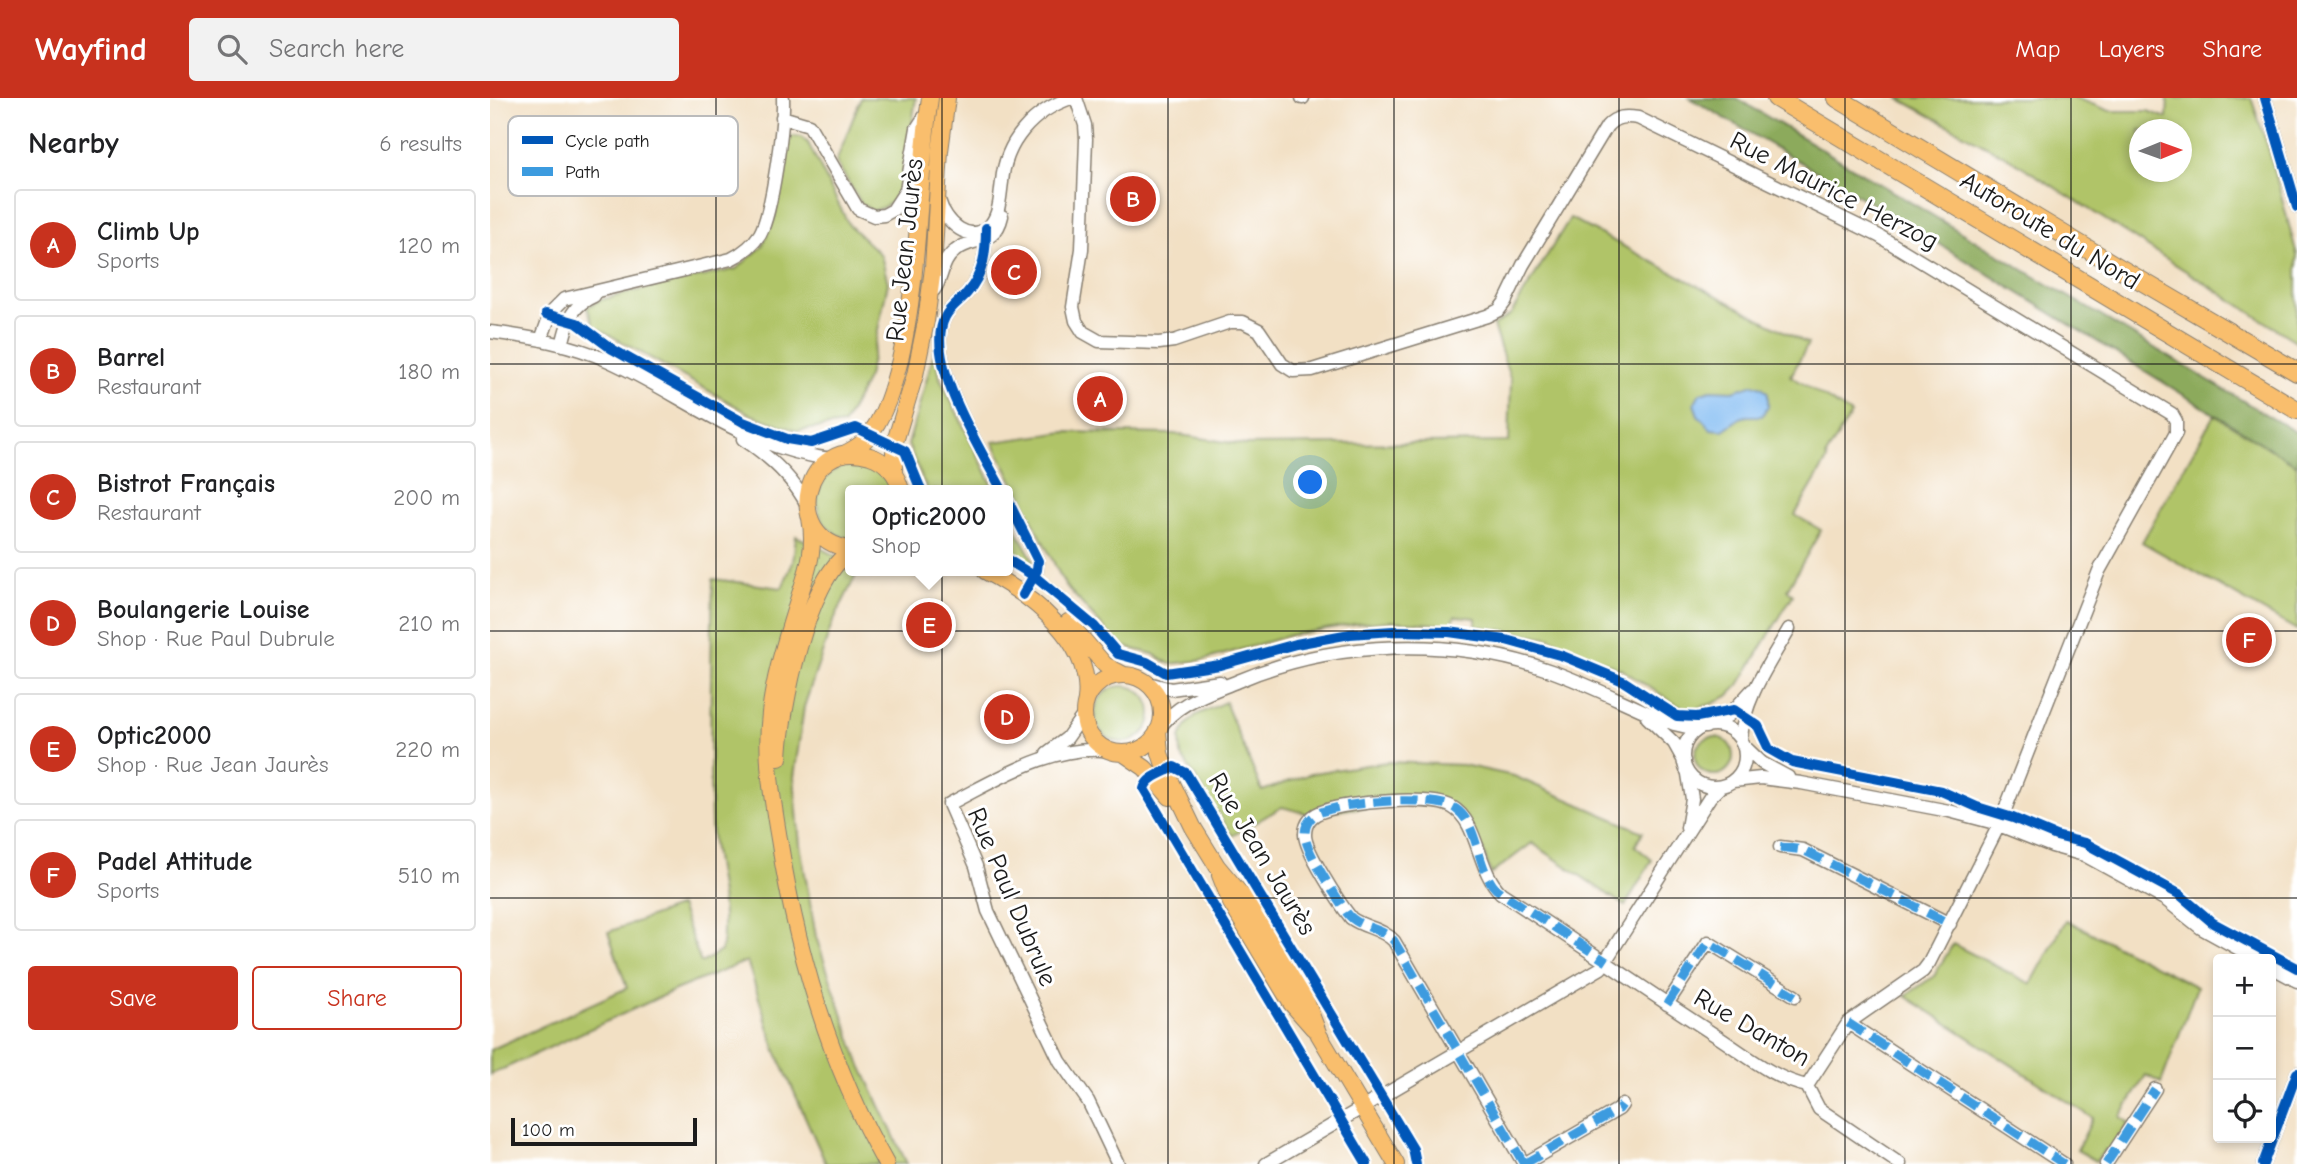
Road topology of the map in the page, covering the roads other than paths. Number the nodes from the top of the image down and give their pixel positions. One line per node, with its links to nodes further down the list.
1 (783, 98): 9 (street)
2 (947, 98): 10 (main road, Rue Jean Jaurès)
3 (1071, 98): 12 (street)
4 (1076, 98): 47 (street, Rue Maurice Herzog)
5 (1776, 98): 19 (highway, Autoroute du Nord)
6 (1837, 98): 18 (highway, Autoroute du Nord)
7 (2264, 98): 11 (street)
8 (929, 104): 9 (street); 21 (main road, Rue Jean Jaurès)
9 (782, 117): 13 (street)
10 (937, 189): 12 (street); 14 (main road, Rue Jean Jaurès)
11 (2297, 207)
12 (986, 233): 14 (street); 23 (street)
13 (609, 290): 16 (street); 17 (street)
14 (930, 295): 22 (main road, Rue Jean Jaurès)
15 (490, 332): 16 (street)
16 (541, 340): 17 (street)
17 (562, 345): 20 (street)
18 (2297, 372)
19 (2297, 410)
20 (705, 414): 21 (street); 25 (street)
21 (838, 457): 22 (main road); 25 (main road, Rue Jean Jaurès)
22 (899, 485)
23 (999, 485)
24 (1013, 511): 30 (street)
25 (808, 512): 26 (main road); 51 (main road, Rue Jean Jaurès)
26 (845, 549)
27 (845, 556): 51 (main road)
28 (995, 576): 30 (main road)
29 (1012, 576): 30 (main road)
30 (1026, 591): 32 (main road); 37 (main road)
31 (1789, 629): 35 (street)
32 (1124, 675): 34 (main road); 37 (main road)
33 (1251, 675): 34 (street); 36 (street); 39 (street)
34 (1144, 682): 39 (main road)
35 (1757, 685): 38 (street); 40 (street)
36 (1629, 704): 38 (street); 43 (street)
37 (1085, 708): 41 (main road); 42 (street, Rue Paul Dubrule)
38 (1709, 726): 40 (street); 43 (street)
39 (1158, 730): 41 (main road); 48 (main road, Rue Jean Jaurès)
40 (1742, 743): 44 (street); 45 (street)
41 (1117, 752): 42 (street, Rue Paul Dubrule); 48 (main road, Rue Jean Jaurès)
42 (1034, 762): 67 (street, Rue Paul Dubrule)
43 (1686, 767): 46 (street); 49 (street)
44 (1733, 781): 45 (street); 46 (street)
45 (1801, 783): 47 (street)
46 (1720, 787): 49 (street)
47 (1999, 825): 52 (street, Rue Maurice Herzog); 53 (street)
48 (1193, 827): 65 (main road, Rue Jean Jaurès)
49 (1685, 835): 54 (street)
50 (1780, 847): 52 (street)
51 (780, 848): 66 (main road)
52 (1950, 924): 59 (street, Rue Maurice Herzog)
53 (2248, 954)
54 (1606, 962): 58 (street, Rue Danton); 60 (street); 60 (street, Rue Danton)
55 (2276, 970): 56 (street)
56 (2297, 981)
57 (1795, 996): 58 (street)
58 (1667, 1004): 62 (street, Rue Danton)
59 (1848, 1023): 62 (street); 72 (street)
60 (1459, 1052): 65 (street); 70 (street)
61 (2297, 1073): 74 (street)
62 (1807, 1086): 71 (street, Rue Danton)
63 (2155, 1089): 73 (street)
64 (1622, 1105): 70 (street)
65 (1362, 1107): 68 (street); 69 (main road, Rue Jean Jaurès)
66 (886, 1164)
67 (1118, 1164)
68 (1266, 1164)
69 (1396, 1164)
70 (1524, 1164)
71 (1900, 1164)
72 (2064, 1164)
73 (2106, 1164)
74 (2263, 1164)

